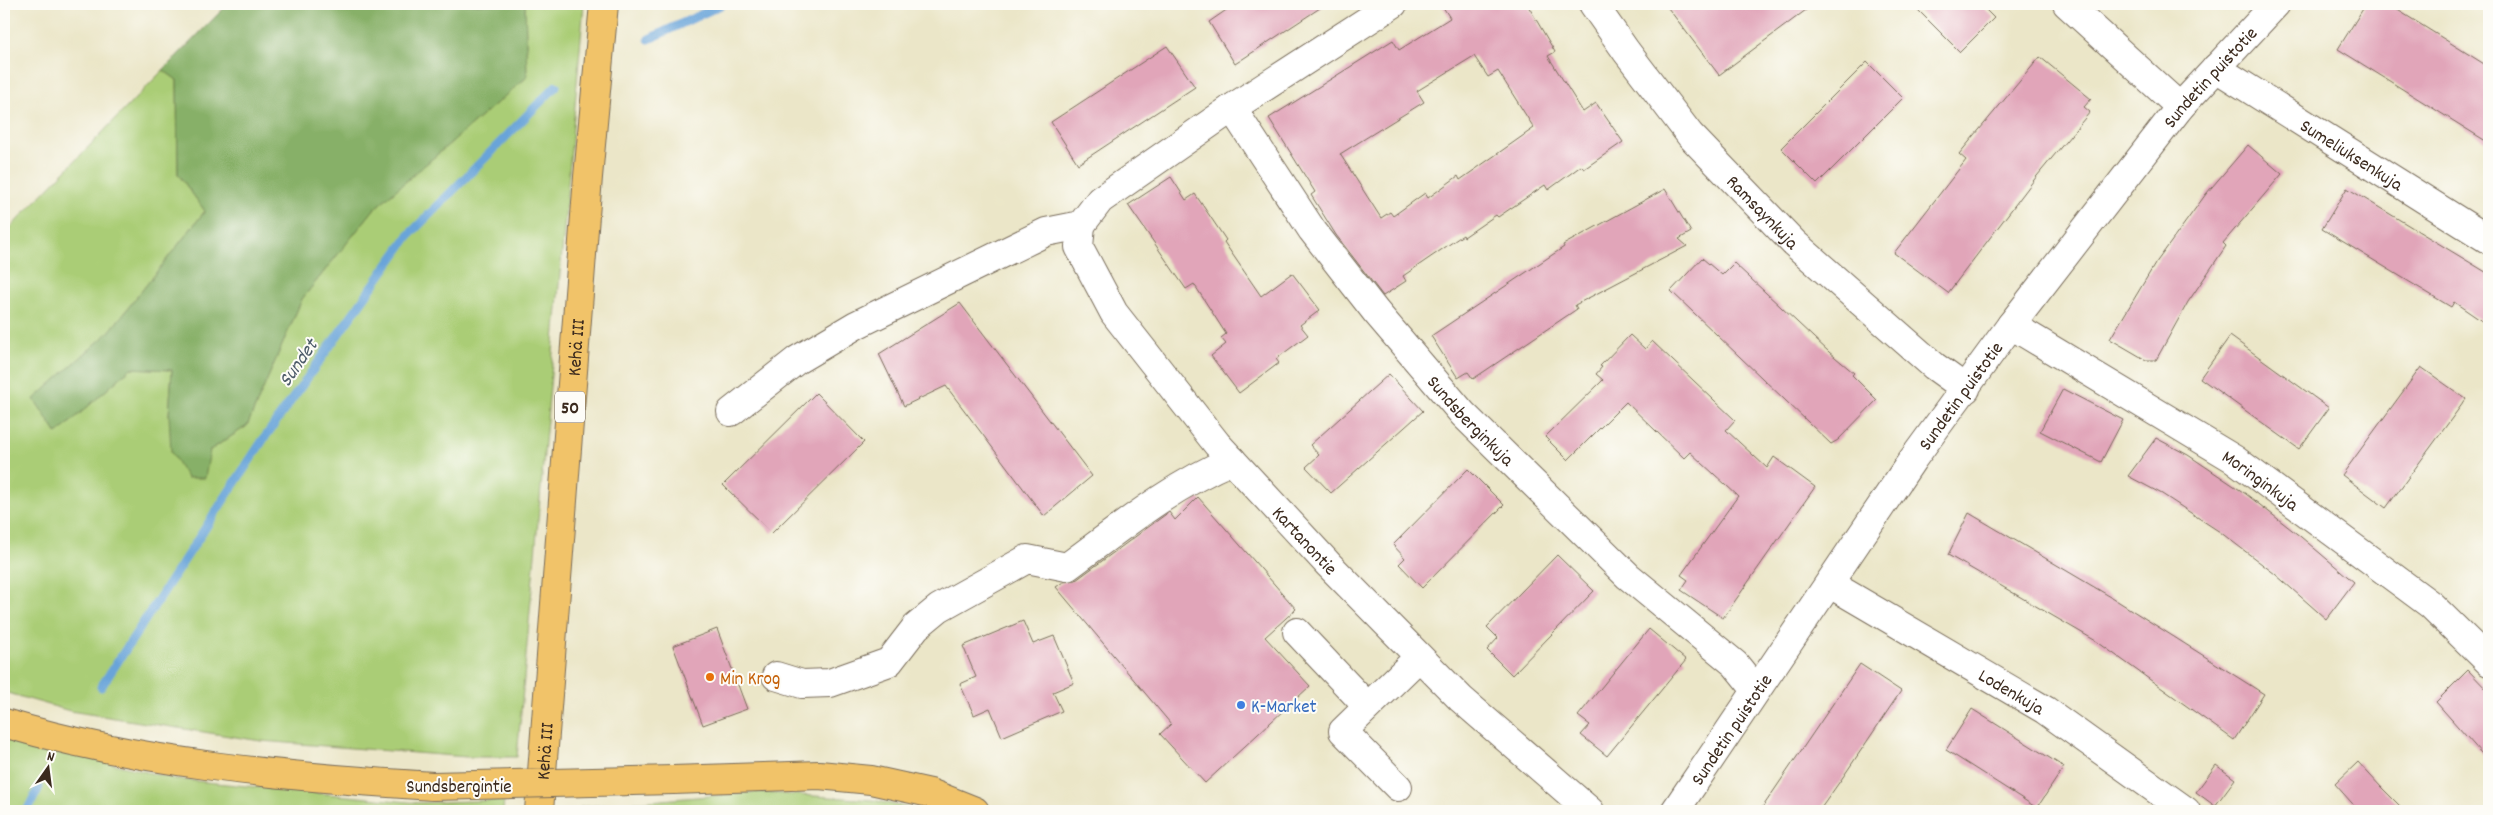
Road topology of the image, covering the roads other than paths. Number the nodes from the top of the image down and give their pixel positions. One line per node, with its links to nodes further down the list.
1 (604, 4): 24 (main road, Kehä III / 50)
2 (1393, 4): 8 (street)
3 (1593, 4): 12 (street, Ramsaynkuja)
4 (2067, 4): 7 (street)
5 (2276, 4): 6 (street, Sundetin puistotie)
6 (2216, 68): 7 (street, Sundetin puistotie); 10 (street, Sumeliuksenkuja)
7 (2180, 107): 11 (street, Sundetin puistotie)
8 (1232, 108): 9 (street); 20 (street, Sundsberginkuja)
9 (1082, 225): 13 (street); 14 (street, Kartanontie)
10 (2489, 240)
11 (2011, 324): 12 (street, Sundetin puistotie); 18 (street, Moringinkuja)
12 (1966, 389): 15 (street, Sundetin puistotie)
13 (731, 412)
14 (1232, 460): 17 (street, Kartanontie); 19 (street)
15 (1830, 584): 20 (street, Sundetin puistotie); 28 (street, Lodenkuja)
16 (1297, 632): 21 (street)
17 (1419, 657): 21 (street); 26 (street, Kartanontie)
18 (2489, 662)
19 (776, 676)
20 (1756, 690): 27 (street, Sundetin puistotie)
21 (1367, 706): 23 (street)
22 (4, 723): 25 (main road, Sundsbergintie, bridge)
23 (1398, 787)
24 (539, 811)
25 (975, 811)
26 (1590, 811)
27 (1674, 811)
28 (2186, 811)

